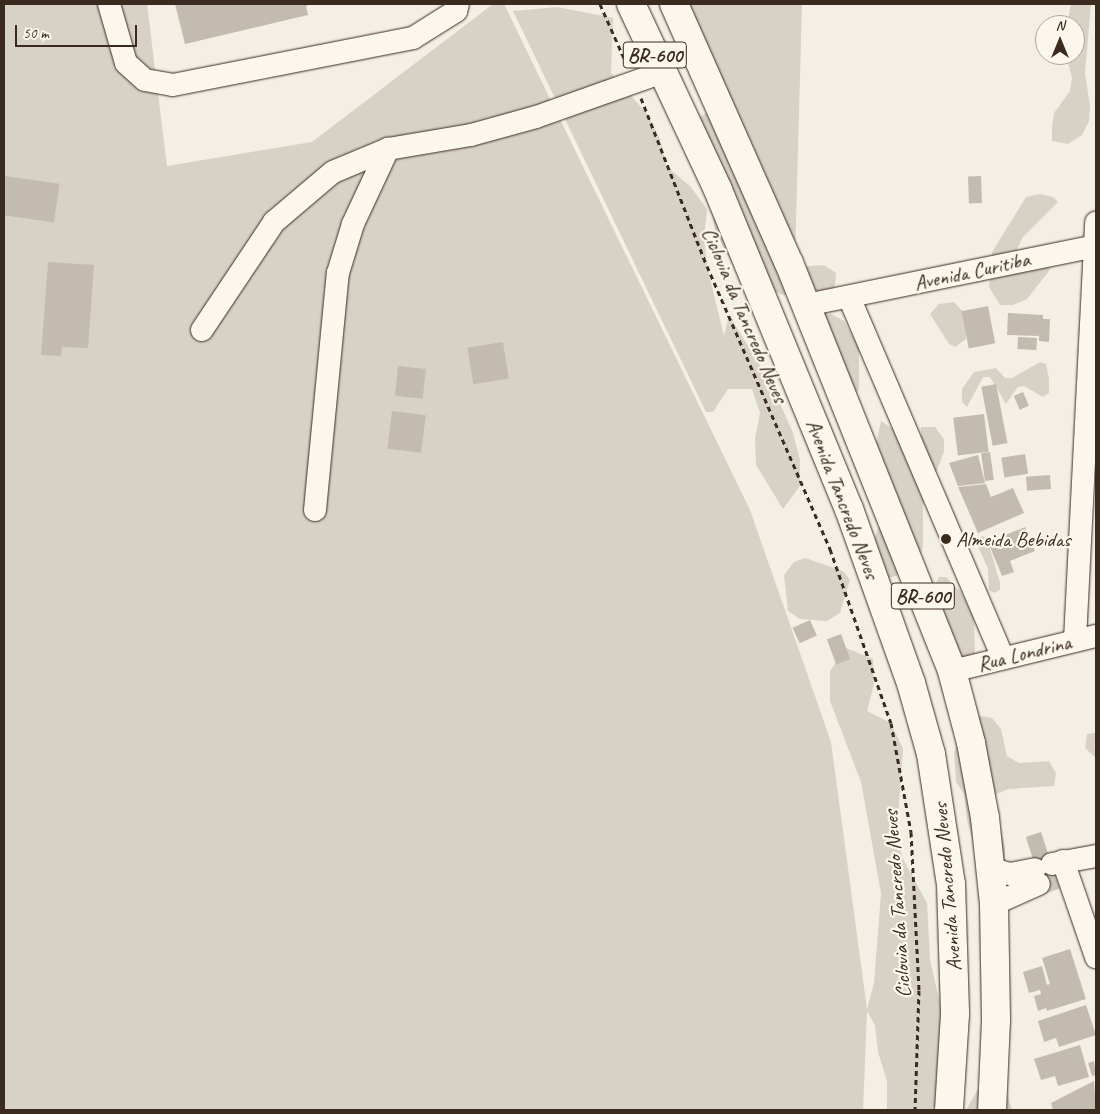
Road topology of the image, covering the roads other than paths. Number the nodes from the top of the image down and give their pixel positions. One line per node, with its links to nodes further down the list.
1 (110, 4): 2 (street)
2 (458, 4)
3 (632, 4): 5 (main road, Avenida Tancredo Neves / BR-600)
4 (674, 4): 10 (main road, Avenida Tancredo Neves / BR-600)
5 (663, 72): 6 (street); 21 (main road, Avenida Tancredo Neves / BR-600)
6 (388, 149): 11 (street); 13 (street)
7 (1096, 223): 8 (street)
8 (1095, 246): 9 (street, Avenida Curitiba); 12 (street)
9 (848, 297): 10 (street, Avenida Curitiba); 15 (street)
10 (806, 305): 16 (main road, Avenida Tancredo Neves / BR-600)
11 (202, 330)
12 (1090, 450): 14 (street)
13 (315, 510)
14 (1086, 638): 15 (street, Rua Londrina)
15 (1003, 658): 16 (street, Rua Londrina)
16 (952, 671): 18 (main road, Avenida Tancredo Neves / BR-600)
17 (1061, 868): 18 (street); 19 (street); 20 (street)
18 (990, 869): 19 (main road, Avenida Tancredo Neves / BR-600)
19 (994, 904): 22 (main road, Avenida Tancredo Neves / BR-600)
20 (1096, 957)
21 (949, 1110)
22 (992, 1110)

